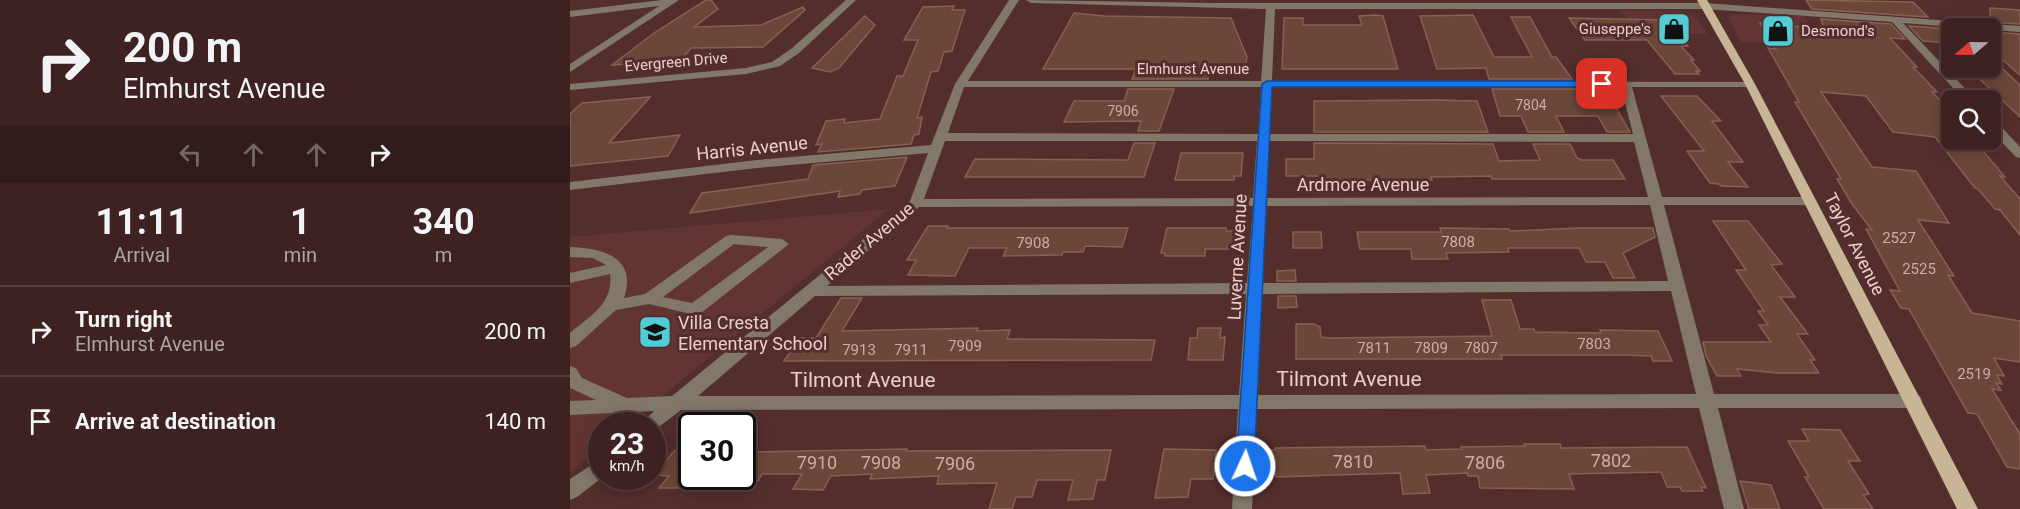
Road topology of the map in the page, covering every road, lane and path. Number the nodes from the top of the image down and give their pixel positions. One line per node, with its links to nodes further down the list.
1 (851, 0): 20 (street, Evergreen Drive)
2 (1014, 0): 16 (street, Rader Avenue)
3 (1031, 0): 7 (street)
4 (1767, 0): 11 (street)
5 (672, 1): 12 (street); 15 (street)
6 (1636, 2): 8 (street); 9 (street)
7 (1150, 3): 10 (street)
8 (1413, 3): 10 (street)
9 (1703, 3): 11 (street); 19 (main road, Taylor Avenue)
10 (1271, 6): 17 (street, Luverne Avenue)
11 (1780, 10): 13 (street)
12 (570, 14)
13 (1893, 18): 14 (street); 21 (street)
14 (2020, 28)
15 (570, 69)
16 (960, 84): 17 (street, Elmhurst Avenue); 25 (street, Rader Avenue)
17 (1267, 84): 18 (street, Elmhurst Avenue); 23 (street, Luverne Avenue)
18 (1626, 84): 19 (street, Elmhurst Avenue); 24 (street)
19 (1750, 84): 29 (main road, Taylor Avenue)
20 (570, 87)
21 (1961, 90)
22 (2001, 134): 26 (street)
23 (1264, 137): 24 (street, Harris Avenue); 25 (street, Harris Avenue); 30 (street, Luverne Avenue)
24 (1640, 138): 28 (street)
25 (939, 143): 27 (street, Harris Avenue); 31 (street, Rader Avenue)
26 (2020, 154)
27 (570, 186)
28 (1656, 201): 29 (street, Ardmore Avenue); 30 (street, Ardmore Avenue); 35 (street)
29 (1810, 201): 42 (main road, Taylor Avenue)
30 (1260, 202): 31 (street, Ardmore Avenue); 36 (street, Luverne Avenue)
31 (916, 203): 37 (street, Rader Avenue)
32 (570, 252): 33 (street)
33 (617, 268): 34 (street); 39 (street)
34 (570, 278)
35 (1677, 286): 36 (street); 43 (street)
36 (1255, 289): 37 (street); 44 (street, Luverne Avenue)
37 (810, 291): 46 (street, Rader Avenue)
38 (649, 299): 38 (street); 39 (street)
39 (612, 305): 40 (street)
40 (570, 342)
41 (570, 373): 45 (street)
42 (1913, 400): 43 (street, Tilmont Avenue); 53 (main road, Taylor Avenue)
43 (1707, 401): 44 (street, Tilmont Avenue); 52 (street)
44 (1249, 402): 46 (street, Tilmont Avenue); 51 (street, Luverne Avenue)
45 (622, 403): 46 (street, Tilmont Avenue); 47 (street, Tilmont Avenue)
46 (676, 403): 48 (street, Rader Avenue)
47 (570, 408)
48 (665, 412)
49 (588, 477): 50 (street)
50 (570, 492)
51 (1242, 509)
52 (1734, 509)
53 (1968, 509)

